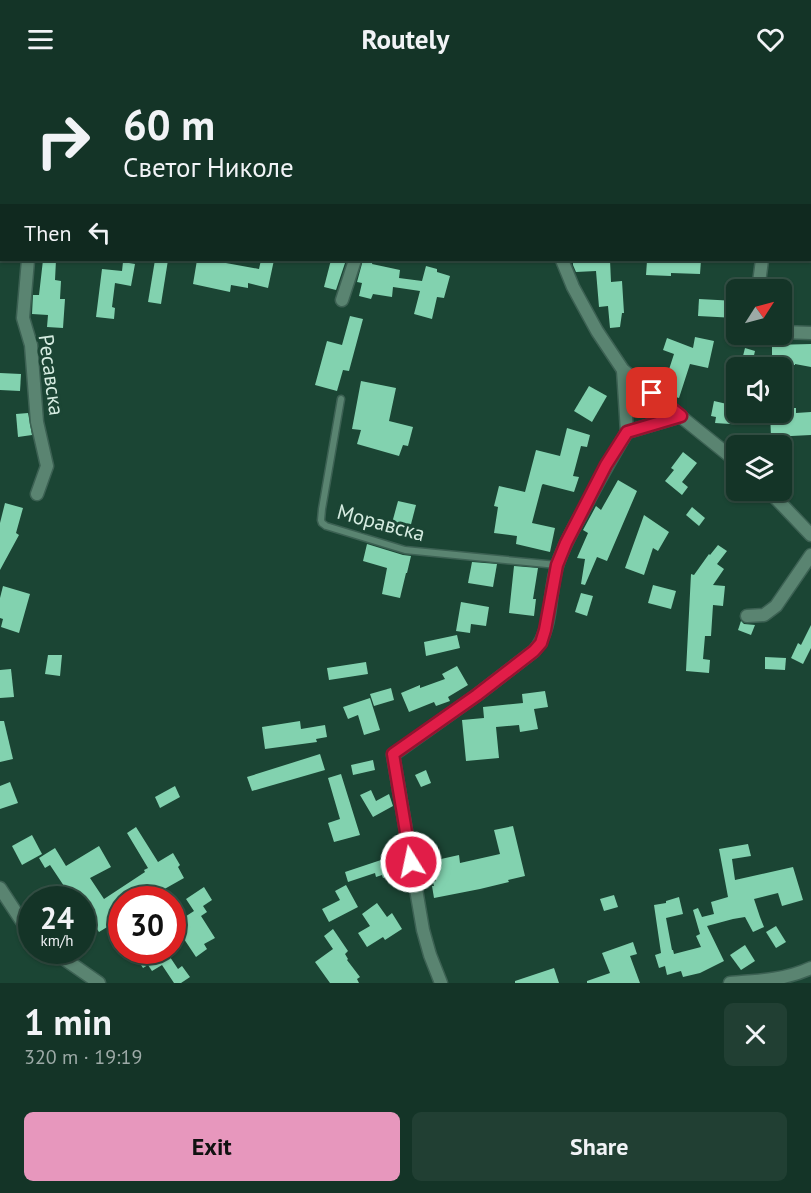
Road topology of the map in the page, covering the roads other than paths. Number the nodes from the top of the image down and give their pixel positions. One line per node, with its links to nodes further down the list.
1 (28, 261): 14 (street, Ресавска)
2 (355, 261): 6 (street)
3 (562, 261): 9 (street)
4 (762, 261): 5 (street)
5 (760, 279)
6 (342, 300)
7 (792, 332): 8 (street)
8 (811, 333)
9 (623, 370): 11 (street); 12 (street)
10 (340, 399): 18 (lane, Моравска)
11 (681, 416): 12 (street); 13 (street)
12 (627, 432): 18 (street)
13 (726, 453)
14 (37, 494)
15 (779, 501): 16 (street)
16 (811, 535)
17 (811, 555): 19 (street)
18 (557, 565): 25 (street)
19 (747, 616)
20 (0, 888): 21 (street)
21 (18, 915)
22 (72, 964): 24 (street)
23 (811, 968): 26 (street)
24 (99, 983)
25 (441, 983)
26 (730, 983)

